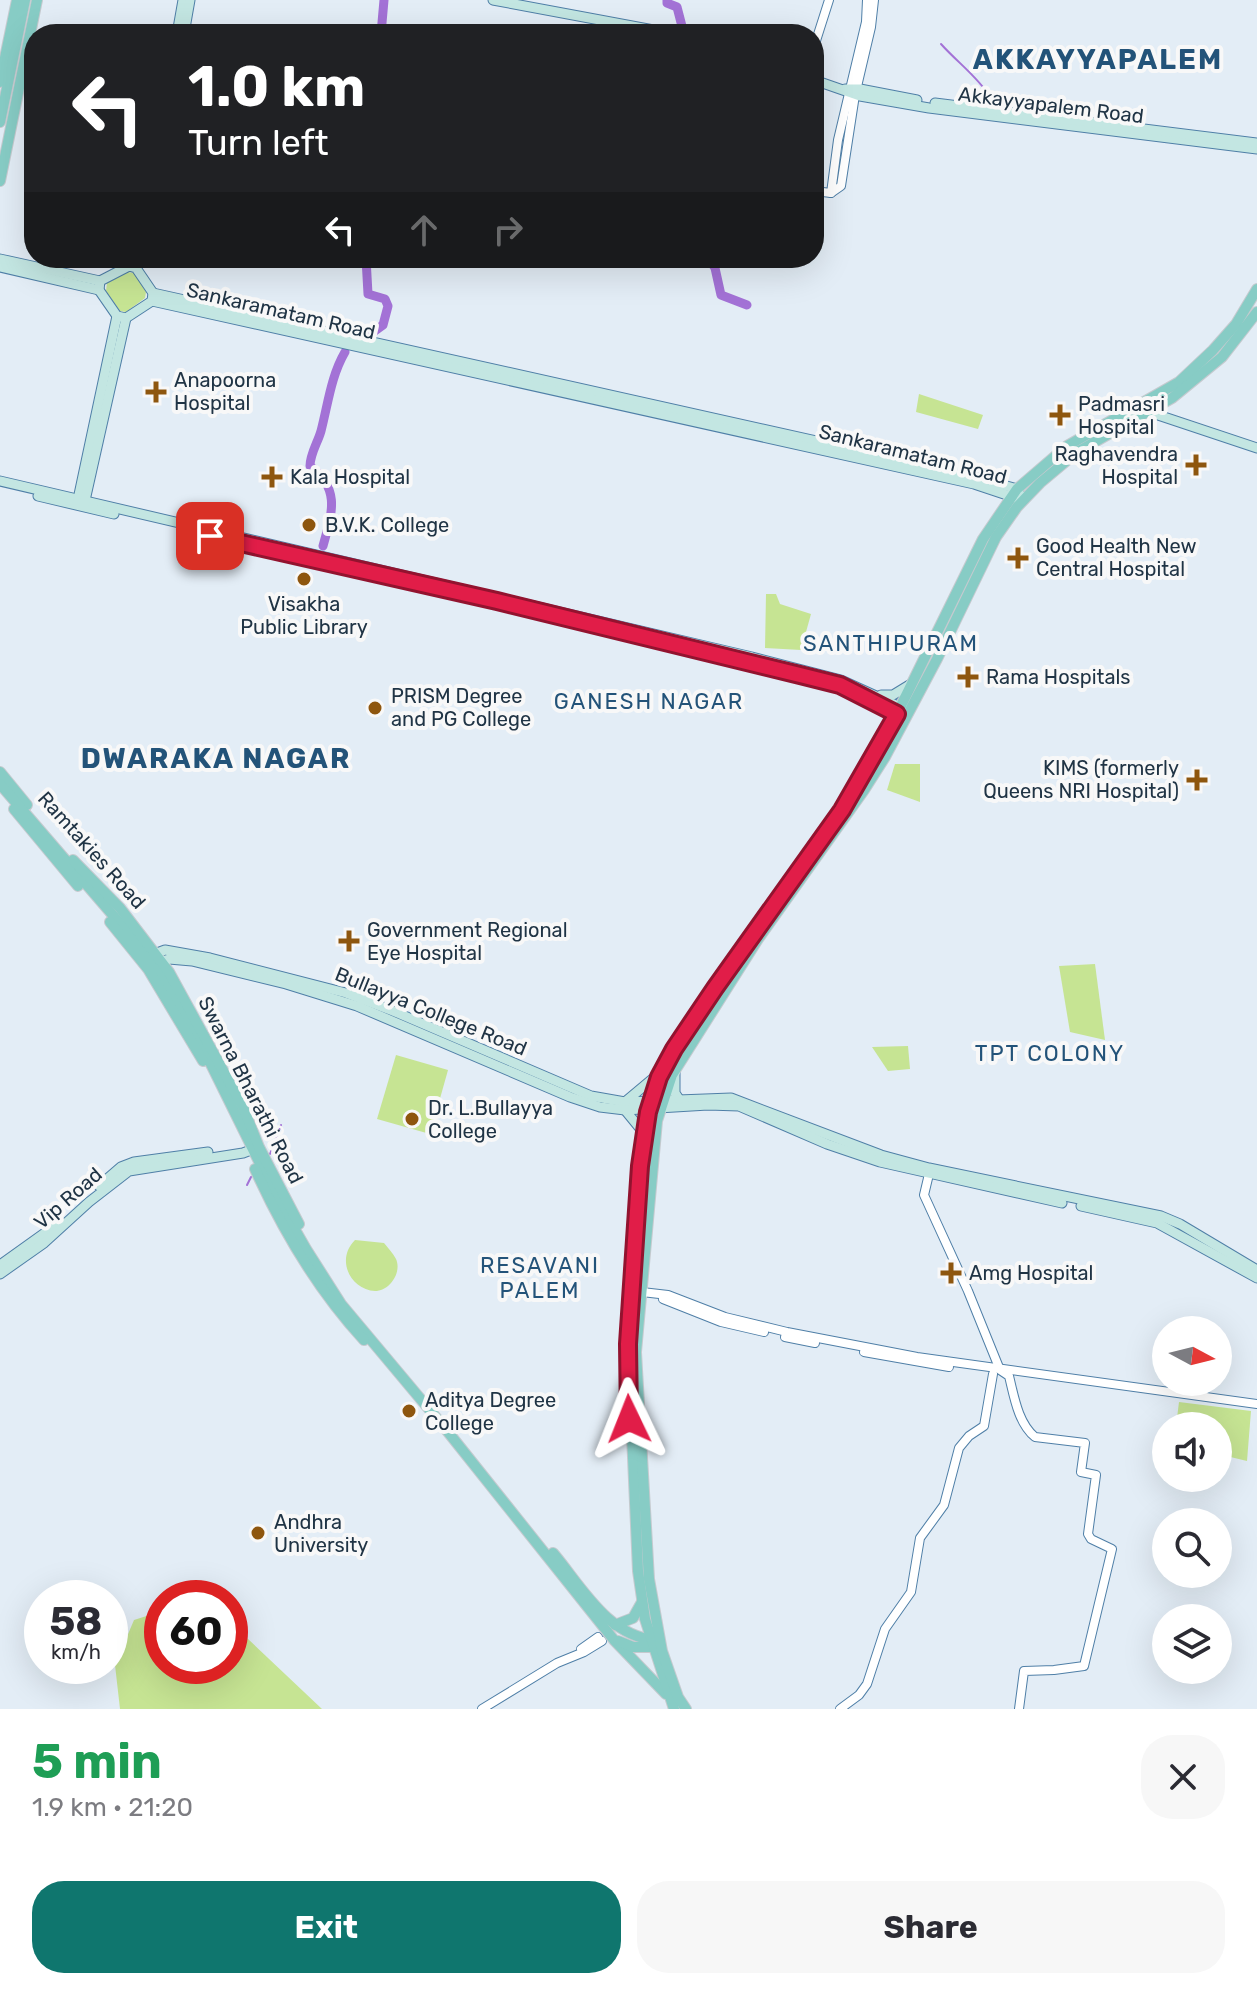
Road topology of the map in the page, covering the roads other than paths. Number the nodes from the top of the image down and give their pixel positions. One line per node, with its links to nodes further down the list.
1 (17, 0): 18 (main road)
2 (25, 0): 21 (main road)
3 (34, 0): 10 (main road); 11 (main road)
4 (183, 0): 12 (main road)
5 (190, 0): 13 (main road)
6 (493, 0): 14 (main road)
7 (829, 0): 15 (street)
8 (867, 0): 20 (street)
9 (874, 0): 20 (street)
10 (29, 24)
11 (29, 24)
12 (179, 24)
13 (186, 24)
14 (621, 24)
15 (821, 24)
16 (24, 44): 24 (main road)
17 (24, 53): 25 (main road)
18 (0, 82)
19 (824, 83): 20 (main road, Akkayyapalem Road)
20 (850, 91): 22 (main road, Akkayyapalem Road); 23 (main road, Akkayyapalem Road); 27 (street); 27 (street)
21 (0, 122)
22 (1257, 143)
23 (1257, 149)
24 (0, 151)
25 (0, 181)
26 (824, 192): 27 (street)
27 (831, 193)
28 (0, 259): 29 (main road)
29 (24, 265)
30 (0, 267): 34 (main road)
31 (33, 268): 34 (main road)
32 (125, 268): 34 (main road)
33 (136, 268): 36 (main road)
34 (100, 286): 38 (main road)
35 (1257, 289): 42 (main road)
36 (152, 297): 38 (main road); 42 (main road, Sankaramatam Road)
37 (1257, 312): 39 (main road)
38 (121, 317): 44 (main road)
39 (1146, 411): 40 (main road); 43 (main road)
40 (1257, 448)
41 (0, 484): 44 (main road)
42 (1014, 493): 43 (main road, Sankaramatam Road); 45 (main road)
43 (1023, 500): 47 (main road)
44 (81, 502): 46 (main road); 47 (main road)
45 (911, 684): 46 (main road); 47 (main road)
46 (874, 694): 47 (main road)
47 (903, 713): 52 (main road); 53 (main road)
48 (0, 772): 51 (main road, Ramtakies Road)
49 (0, 784): 51 (main road)
50 (0, 792): 59 (main road)
51 (155, 958): 56 (main road, Bullayya College Road); 59 (main road, Swarna Bharathi Road)
52 (675, 1069): 54 (main road); 55 (main road)
53 (662, 1071): 55 (main road); 56 (main road)
54 (677, 1103): 55 (main road, Bullayya College Road); 58 (main road); 60 (main road); 63 (main road)
55 (655, 1105): 56 (main road, Bullayya College Road); 57 (main road); 58 (main road)
56 (625, 1106): 57 (main road)
57 (643, 1132): 70 (main road)
58 (655, 1138): 66 (main road)
59 (252, 1147): 61 (main road, Swarna Bharathi Road); 62 (main road, Vip Road); 64 (main road, Vip Road)
60 (929, 1174): 65 (main road); 67 (street)
61 (305, 1250): 71 (main road); 72 (main road)
62 (0, 1265)
63 (1257, 1270)
64 (0, 1274)
65 (1257, 1278)
66 (642, 1292): 67 (street); 73 (main road)
67 (996, 1372): 68 (street); 69 (street); 77 (street)
68 (1009, 1376): 69 (street); 78 (street)
69 (1257, 1407)
70 (643, 1599): 71 (main road); 73 (main road)
71 (615, 1625): 73 (main road)
72 (605, 1639): 73 (main road); 74 (main road); 75 (street)
73 (656, 1644): 74 (main road); 76 (main road)
74 (672, 1704)
75 (482, 1709)
76 (686, 1709)
77 (840, 1709)
78 (1019, 1709)

